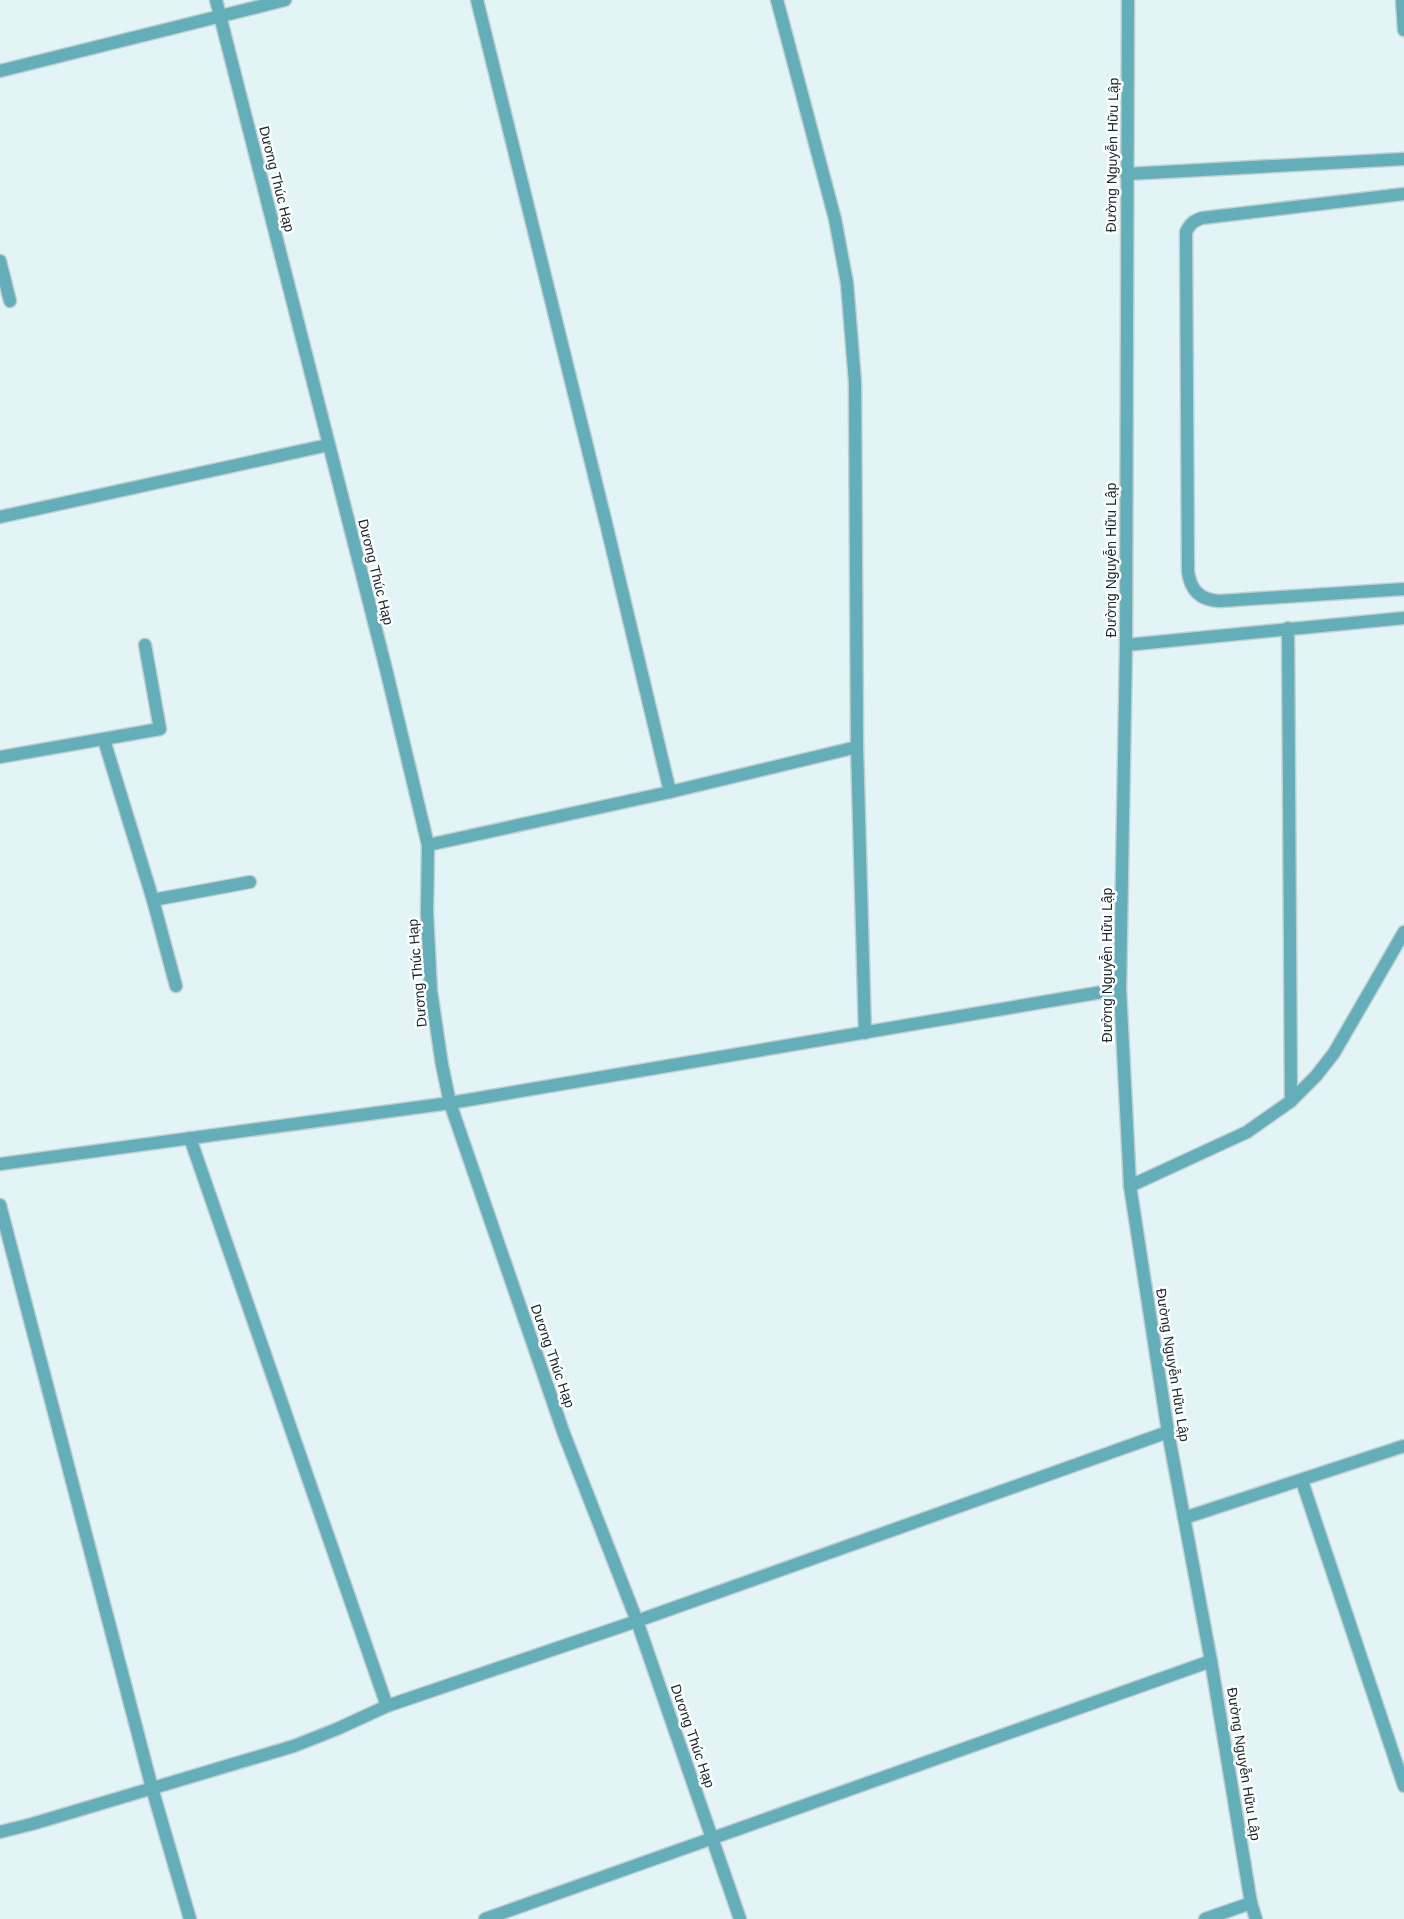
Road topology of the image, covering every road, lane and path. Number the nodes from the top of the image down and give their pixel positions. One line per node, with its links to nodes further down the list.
1 (216, 0): 7 (street, Dương Thúc Hạp)
2 (285, 0): 7 (street)
3 (477, 0): 25 (street)
4 (777, 0): 23 (street)
5 (1128, 0): 11 (street, Đường Nguyễn Hữu Lập)
6 (1402, 0): 8 (street)
7 (220, 17): 9 (street); 15 (street, Dương Thúc Hạp)
8 (1404, 30)
9 (0, 72)
10 (1404, 159): 11 (street)
11 (1126, 174): 21 (street, Đường Nguyễn Hữu Lập)
12 (1404, 194): 17 (street)
13 (0, 261): 14 (street)
14 (10, 301)
15 (328, 444): 16 (street); 26 (street, Dương Thúc Hạp)
16 (0, 517)
17 (1404, 588)
18 (1404, 618): 19 (street)
19 (1288, 628): 21 (street); 33 (street)
20 (145, 645): 22 (street)
21 (1126, 645): 31 (street, Đường Nguyễn Hữu Lập)
22 (104, 740): 24 (street); 28 (street)
23 (857, 747): 25 (street); 32 (street)
24 (0, 756)
25 (670, 792): 26 (street)
26 (428, 846): 34 (street, Dương Thúc Hạp)
27 (250, 882): 28 (street)
28 (153, 900): 30 (street)
29 (1404, 932): 33 (street)
30 (176, 986)
31 (1120, 989): 32 (street); 37 (street, Đường Nguyễn Hữu Lập)
32 (865, 1033): 34 (street)
33 (1290, 1101): 37 (street)
34 (450, 1103): 35 (street); 43 (street, Dương Thúc Hạp)
35 (190, 1138): 36 (street); 45 (street)
36 (0, 1164)
37 (1130, 1186): 39 (street, Đường Nguyễn Hữu Lập)
38 (0, 1205): 47 (street)
39 (1168, 1432): 42 (street, Đường Nguyễn Hữu Lập); 43 (street)
40 (1404, 1446): 41 (street)
41 (1302, 1481): 42 (street); 46 (street)
42 (1184, 1518): 44 (street, Đường Nguyễn Hữu Lập)
43 (637, 1621): 45 (street); 49 (street, Dương Thúc Hạp)
44 (1211, 1661): 49 (street); 50 (street, Đường Nguyễn Hữu Lập)
45 (387, 1706): 47 (street)
46 (1404, 1786)
47 (152, 1788): 48 (street); 51 (street)
48 (0, 1832)
49 (714, 1838): 52 (street); 53 (street, Dương Thúc Hạp)
50 (1252, 1903): 54 (street); 55 (street, Đường Nguyễn Hữu Lập)
51 (190, 1919)
52 (485, 1919)
53 (740, 1919)
54 (1205, 1919)
55 (1256, 1919)

